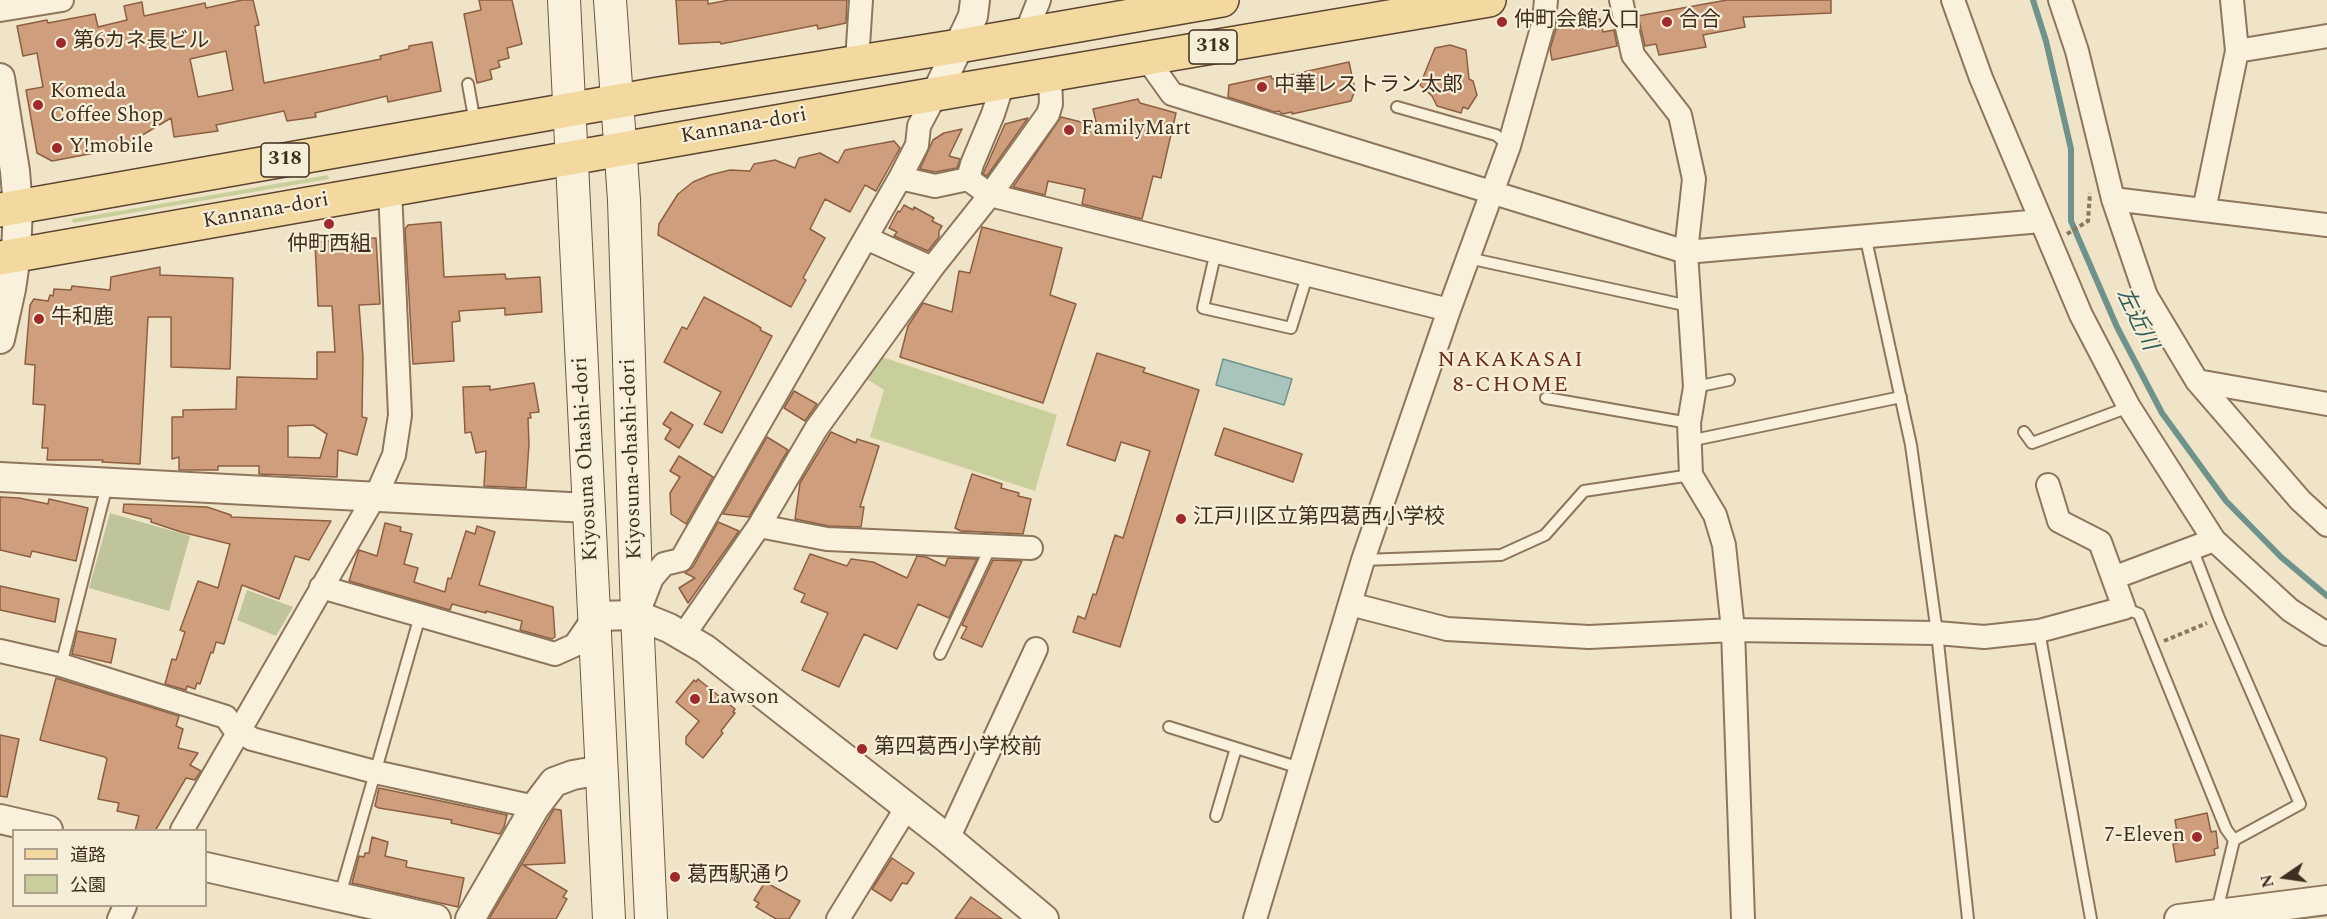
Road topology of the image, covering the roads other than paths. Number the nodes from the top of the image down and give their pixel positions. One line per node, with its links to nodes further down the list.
1 (62, 0): 14 (street)
2 (564, 0): 28 (main road, Kiyosuna Ohashi-dori)
3 (610, 0): 26 (main road, Kiyosuna-ohashi-dori)
4 (861, 0): 20 (street)
5 (975, 0): 17 (street)
6 (1040, 0): 15 (street)
7 (1222, 0): 15 (main road, 318)
8 (1489, 0): 19 (main road, Kannana-dori / 318)
9 (1546, 0): 30 (street)
10 (1621, 0): 46 (street)
11 (1953, 0): 41 (street)
12 (2060, 0): 38 (street)
13 (2232, 0): 18 (street)
14 (0, 10)
15 (1026, 33): 17 (main road, 318)
16 (2327, 36): 18 (street)
17 (959, 46): 20 (main road, 318); 25 (street)
18 (2237, 51): 40 (street)
19 (1147, 59): 21 (main road, Kannana-dori / 318); 36 (street)
20 (856, 61): 26 (main road, 318)
21 (1050, 75): 23 (main road, Kannana-dori / 318); 37 (street)
22 (0, 78): 39 (street)
23 (1003, 83): 25 (main road, Kannana-dori / 318); 34 (street)
24 (468, 84): 29 (lane)
25 (936, 94): 31 (main road, Kannana-dori / 318); 33 (street)
26 (616, 101): 28 (main road, 318); 31 (main road, Kiyosuna-ohashi-dori)
27 (1397, 107): 30 (lane)
28 (569, 110): 29 (main road, 318); 32 (main road, Kiyosuna Ohashi-dori)
29 (475, 126): 39 (main road, 318)
30 (1509, 146): 36 (street)
31 (621, 149): 32 (main road, Kannana-dori / 318); 80 (main road, Kiyosuna-ohashi-dori)
32 (572, 157): 35 (main road, Kannana-dori / 318); 68 (main road, Kiyosuna Ohashi-dori)
33 (900, 178): 34 (street); 44 (street)
34 (968, 179): 37 (street)
35 (390, 190): 47 (main road, Kannana-dori / 318); 67 (street)
36 (1492, 193): 46 (street); 48 (street)
37 (990, 195): 45 (street); 49 (street)
38 (2113, 199): 40 (street); 55 (street)
39 (9, 209): 47 (street)
40 (2204, 210): 42 (street)
41 (2041, 221): 43 (street); 60 (street)
42 (2327, 225)
43 (1865, 235): 46 (street); 57 (lane)
44 (866, 238): 49 (street); 80 (street)
45 (1216, 250): 50 (street); 50 (lane)
46 (1686, 252): 51 (street)
47 (8, 257): 53 (street)
48 (1468, 258): 51 (lane); 52 (street)
49 (932, 268): 70 (street)
50 (1308, 273): 52 (street)
51 (1689, 306): 56 (street)
52 (1449, 310): 75 (street)
53 (0, 339)
54 (1729, 380): 56 (lane)
55 (2197, 381): 59 (street); 69 (street)
56 (1695, 387): 61 (street)
57 (1901, 397): 61 (lane); 85 (lane)
58 (1546, 398): 61 (lane)
59 (2327, 404)
60 (2129, 407): 62 (lane); 71 (street)
61 (1689, 432): 63 (street)
62 (2024, 432)
63 (1691, 475): 75 (lane); 83 (street)
64 (0, 477): 65 (street)
65 (108, 484): 67 (street); 91 (lane)
66 (2048, 485): 76 (street)
67 (374, 498): 68 (street); 77 (street)
68 (588, 508): 82 (main road, Kiyosuna Ohashi-dori)
69 (2327, 525)
70 (759, 526): 72 (street); 87 (street)
71 (2214, 540): 74 (street); 86 (street)
72 (991, 546): 73 (street); 90 (lane)
73 (1030, 548)
74 (2192, 548): 76 (street); 105 (lane)
75 (1363, 560): 78 (street)
76 (2113, 578): 79 (street)
77 (321, 587): 81 (street); 93 (street)
78 (1350, 604): 83 (street); 95 (street)
79 (2124, 608): 84 (street); 105 (lane)
80 (638, 615): 82 (street); 87 (street); 114 (main road, Kiyosuna-ohashi-dori)
81 (420, 616): 82 (street); 97 (lane)
82 (595, 616): 96 (main road, Kiyosuna Ohashi-dori)
83 (1733, 630): 85 (street); 118 (street)
84 (2039, 631): 85 (street); 120 (lane)
85 (1937, 633): 119 (lane)
86 (2327, 634)
87 (683, 636): 99 (street)
88 (1036, 649): 104 (street)
89 (0, 651): 91 (street)
90 (940, 654)
91 (61, 665): 93 (street)
92 (1169, 727): 94 (lane)
93 (240, 732): 97 (street); 103 (street)
94 (1236, 748): 95 (lane); 100 (lane)
95 (1300, 768): 117 (street)
96 (602, 770): 98 (street); 113 (main road, Kiyosuna Ohashi-dori)
97 (375, 772): 98 (street); 107 (lane)
98 (535, 807): 112 (street)
99 (907, 807): 104 (street); 115 (street)
100 (1216, 816)
101 (0, 819): 102 (street)
102 (40, 829)
103 (183, 829)
104 (948, 839): 116 (street)
105 (2234, 840): 110 (lane)
106 (207, 867): 107 (street)
107 (340, 896): 111 (street)
108 (2327, 900): 109 (street)
109 (2297, 911): 110 (street)
110 (2217, 915): 121 (street)
111 (436, 919)
112 (470, 919)
113 (609, 919)
114 (651, 919)
115 (838, 919)
116 (1044, 919)
117 (1255, 919)
118 (1743, 919)
119 (1968, 919)
120 (2091, 919)
121 (2179, 919)

